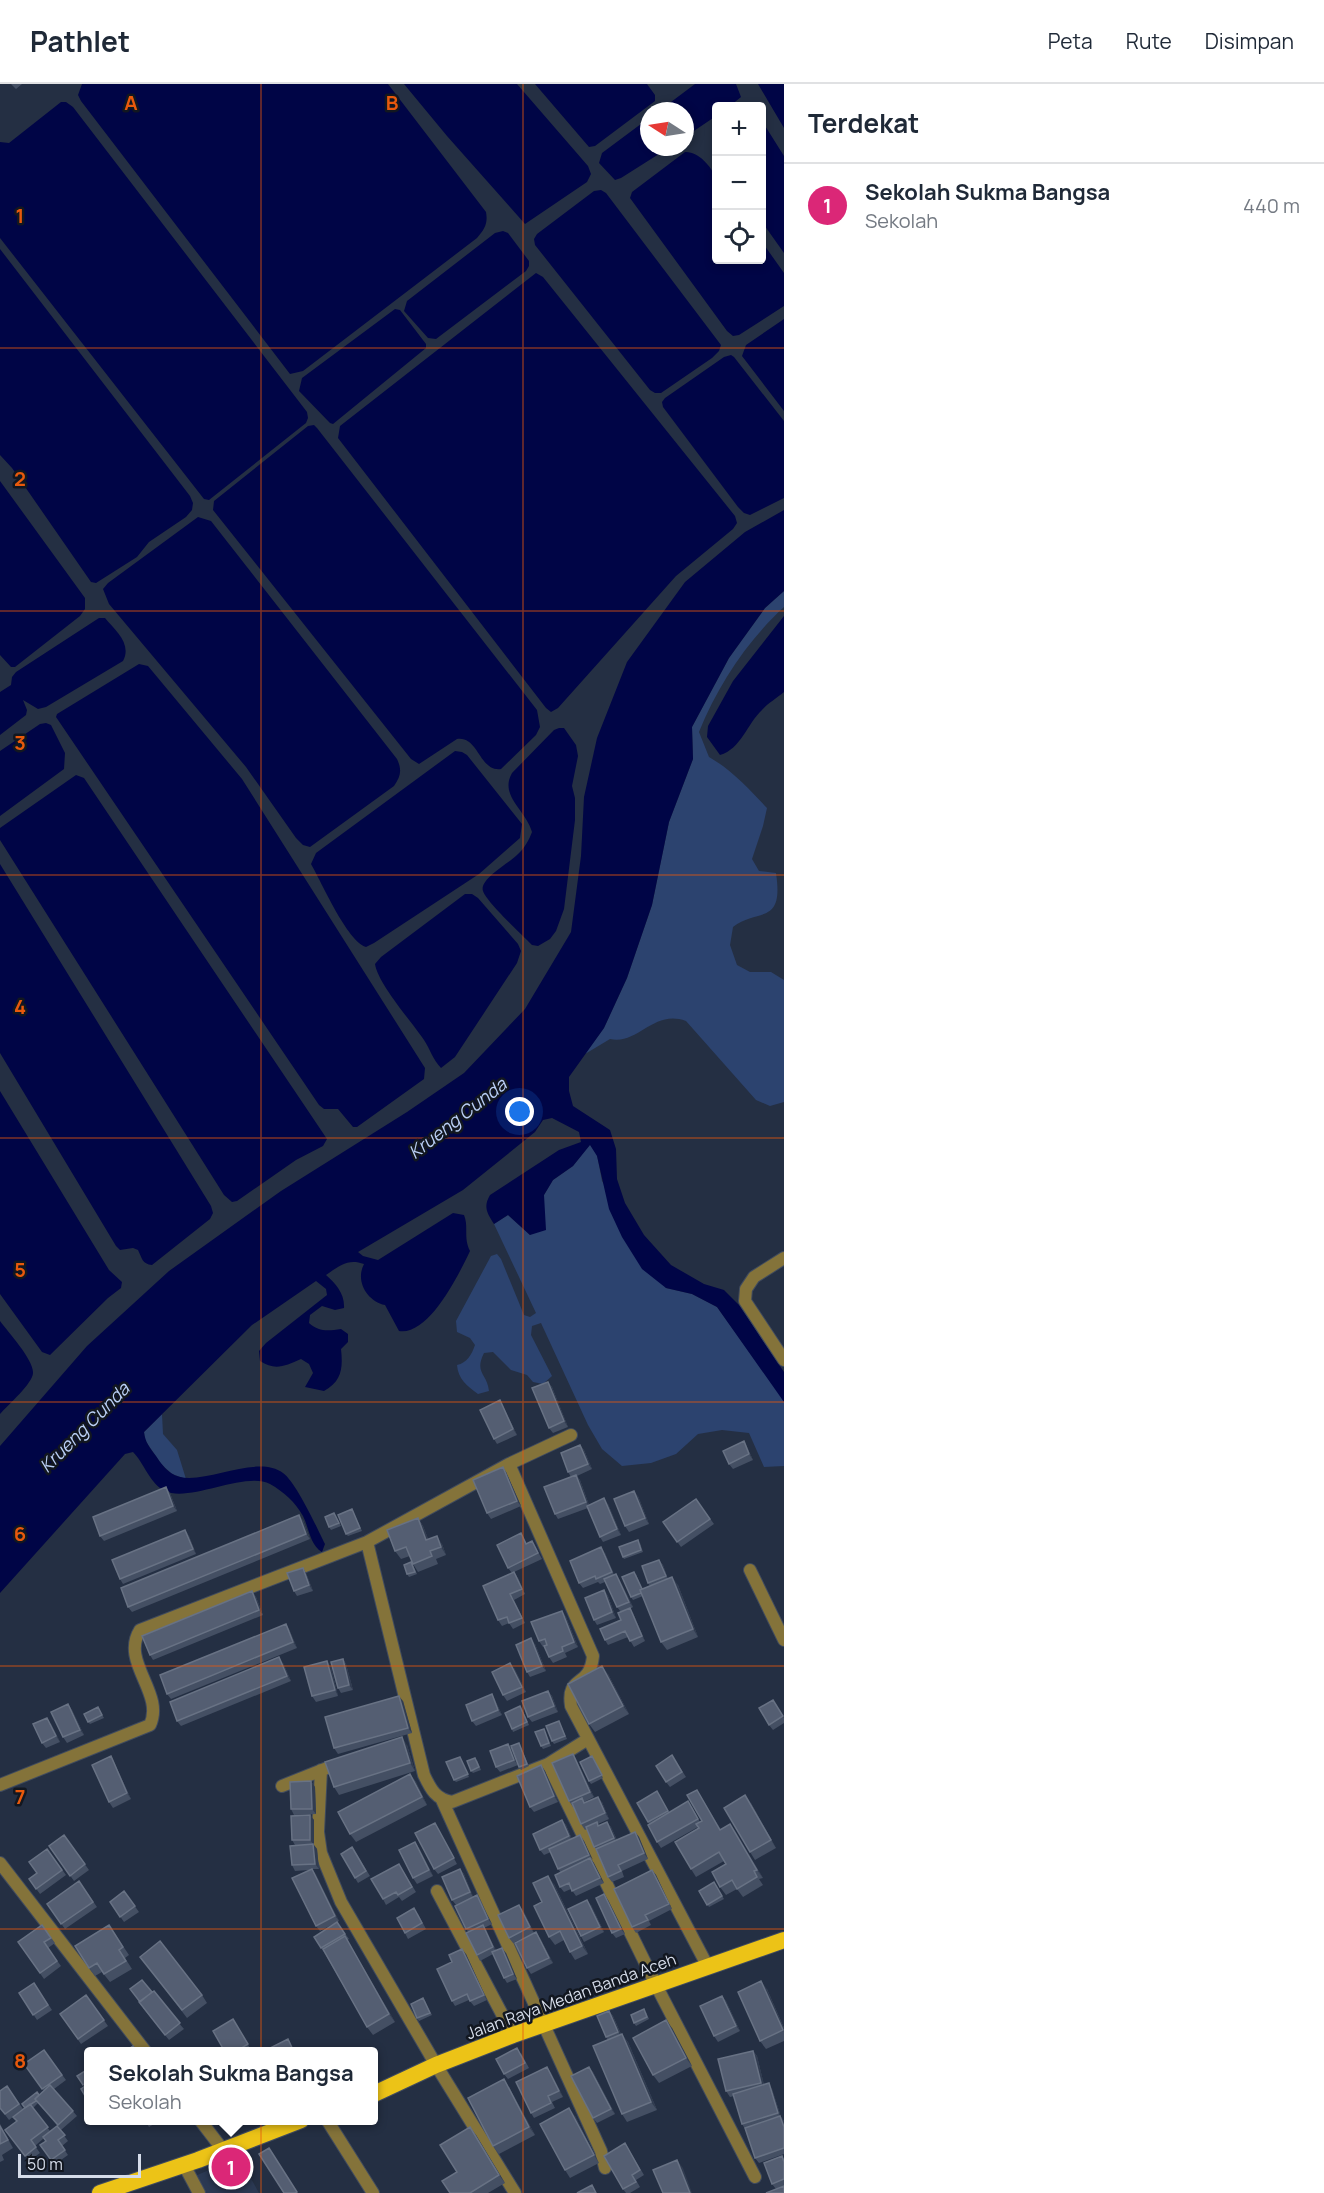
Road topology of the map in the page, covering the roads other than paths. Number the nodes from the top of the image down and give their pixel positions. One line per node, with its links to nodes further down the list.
1 (784, 1258): 2 (street)
2 (784, 1360)
3 (572, 1436): 4 (street)
4 (509, 1464): 5 (street); 8 (street)
5 (367, 1542): 12 (street); 14 (street)
6 (750, 1570): 7 (street)
7 (784, 1640)
8 (588, 1739): 10 (street); 18 (street)
9 (342, 1763): 11 (street)
10 (548, 1764): 14 (street); 19 (street)
11 (321, 1770): 13 (street); 23 (street)
12 (0, 1785)
13 (282, 1785)
14 (442, 1800): 20 (street)
15 (0, 1863): 22 (street)
16 (437, 1891): 21 (street)
17 (784, 1940): 18 (highway, Jalan Raya Medan Banda Aceh)
18 (708, 1967): 19 (highway, Jalan Raya Medan Banda Aceh)
19 (656, 1985): 20 (highway, Jalan Raya Medan Banda Aceh); 31 (street)
20 (543, 2024): 21 (highway, Jalan Raya Medan Banda Aceh); 30 (street)
21 (513, 2035): 23 (highway, Jalan Raya Medan Banda Aceh)
22 (142, 2047)
23 (436, 2065): 24 (highway, Jalan Raya Medan Banda Aceh); 35 (street)
24 (378, 2092)
25 (203, 2125): 28 (street)
26 (290, 2125): 28 (highway)
27 (330, 2125): 34 (street)
28 (223, 2150): 29 (highway)
29 (184, 2165): 32 (highway); 33 (street)
30 (606, 2168)
31 (755, 2177)
32 (100, 2193)
33 (200, 2193)
34 (373, 2193)
35 (515, 2193)

